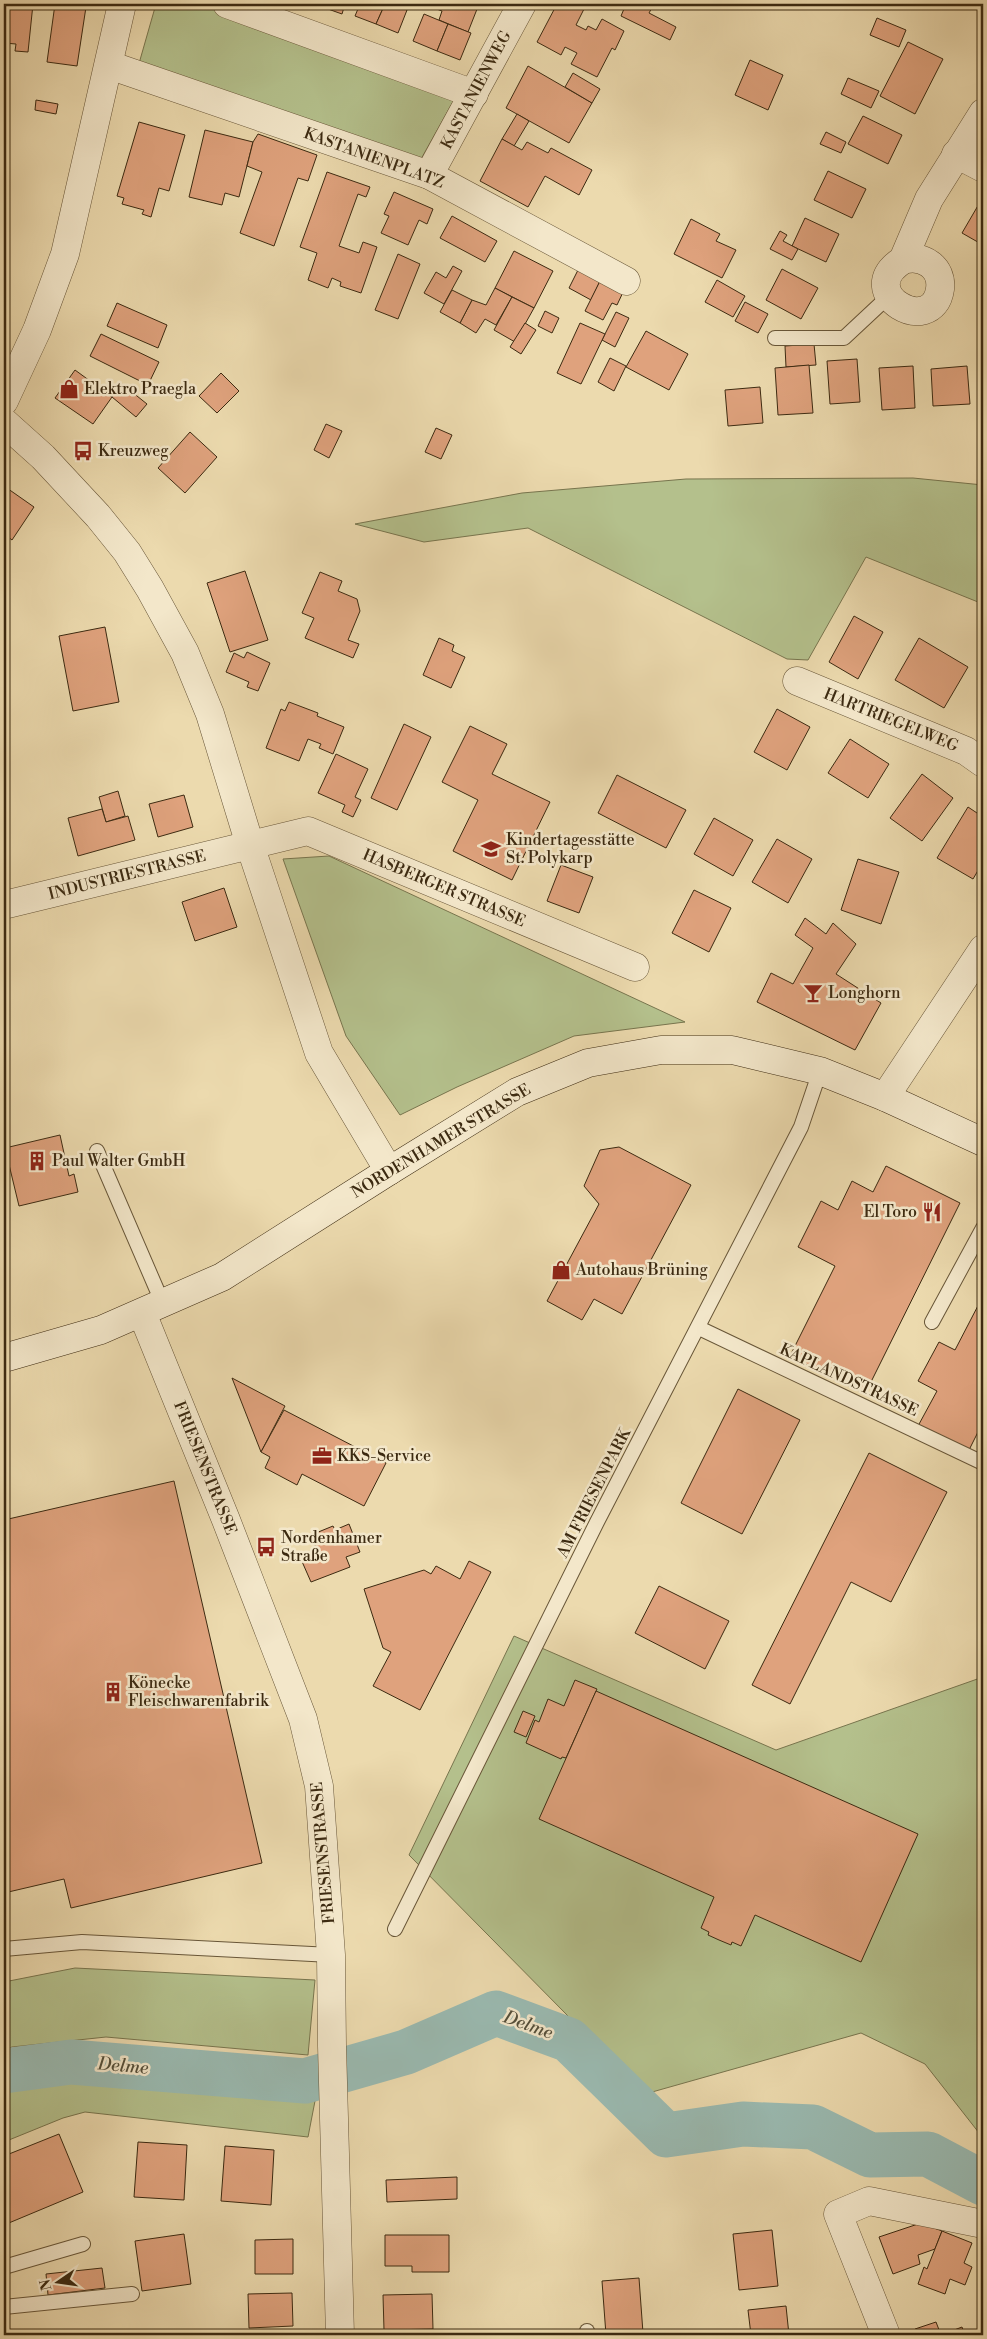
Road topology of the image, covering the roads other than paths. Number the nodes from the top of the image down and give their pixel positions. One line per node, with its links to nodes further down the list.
1 (122, 4): 4 (street)
2 (227, 4): 5 (street)
3 (522, 4): 5 (street, KASTANIENWEG)
4 (109, 65): 9 (street, KASTANIENPLATZ); 14 (street)
5 (474, 94): 9 (street, KASTANIENWEG)
6 (983, 113): 7 (street)
7 (956, 154): 8 (street); 10 (street)
8 (983, 168)
9 (429, 176): 11 (street, KASTANIENPLATZ)
10 (903, 260): 12 (street); 12 (street)
11 (626, 280)
12 (889, 296): 13 (lane)
13 (775, 338)
14 (4, 402)
15 (4, 422): 18 (street)
16 (797, 681): 17 (street, HARTRIEGELWEG)
17 (983, 763)
18 (250, 845): 19 (street, INDUSTRIESTRASSE); 21 (street, HASBERGER STRASSE); 26 (street)
19 (4, 905)
20 (983, 949): 23 (street)
21 (635, 967)
22 (820, 1071): 23 (street, NORDENHAMER STRASSE); 26 (street, NORDENHAMER STRASSE); 30 (lane, AM FRIESENPARK)
23 (885, 1097): 24 (street, NORDENHAMER STRASSE)
24 (983, 1142)
25 (97, 1151): 28 (lane)
26 (389, 1170): 28 (street, NORDENHAMER STRASSE)
27 (983, 1228): 29 (lane)
28 (152, 1308): 31 (street, NORDENHAMER STRASSE); 35 (street, FRIESENSTRASSE)
29 (932, 1322)
30 (699, 1328): 32 (lane, KAPLANDSTRASSE); 33 (lane, AM FRIESENPARK)
31 (4, 1358)
32 (983, 1463)
33 (395, 1929)
34 (4, 1949): 35 (lane)
35 (331, 1955): 41 (street, FRIESENSTRASSE)
36 (983, 2224): 42 (street)
37 (82, 2244): 38 (lane)
38 (4, 2267)
39 (132, 2294): 40 (lane)
40 (4, 2307)
41 (340, 2335)
42 (886, 2335)

